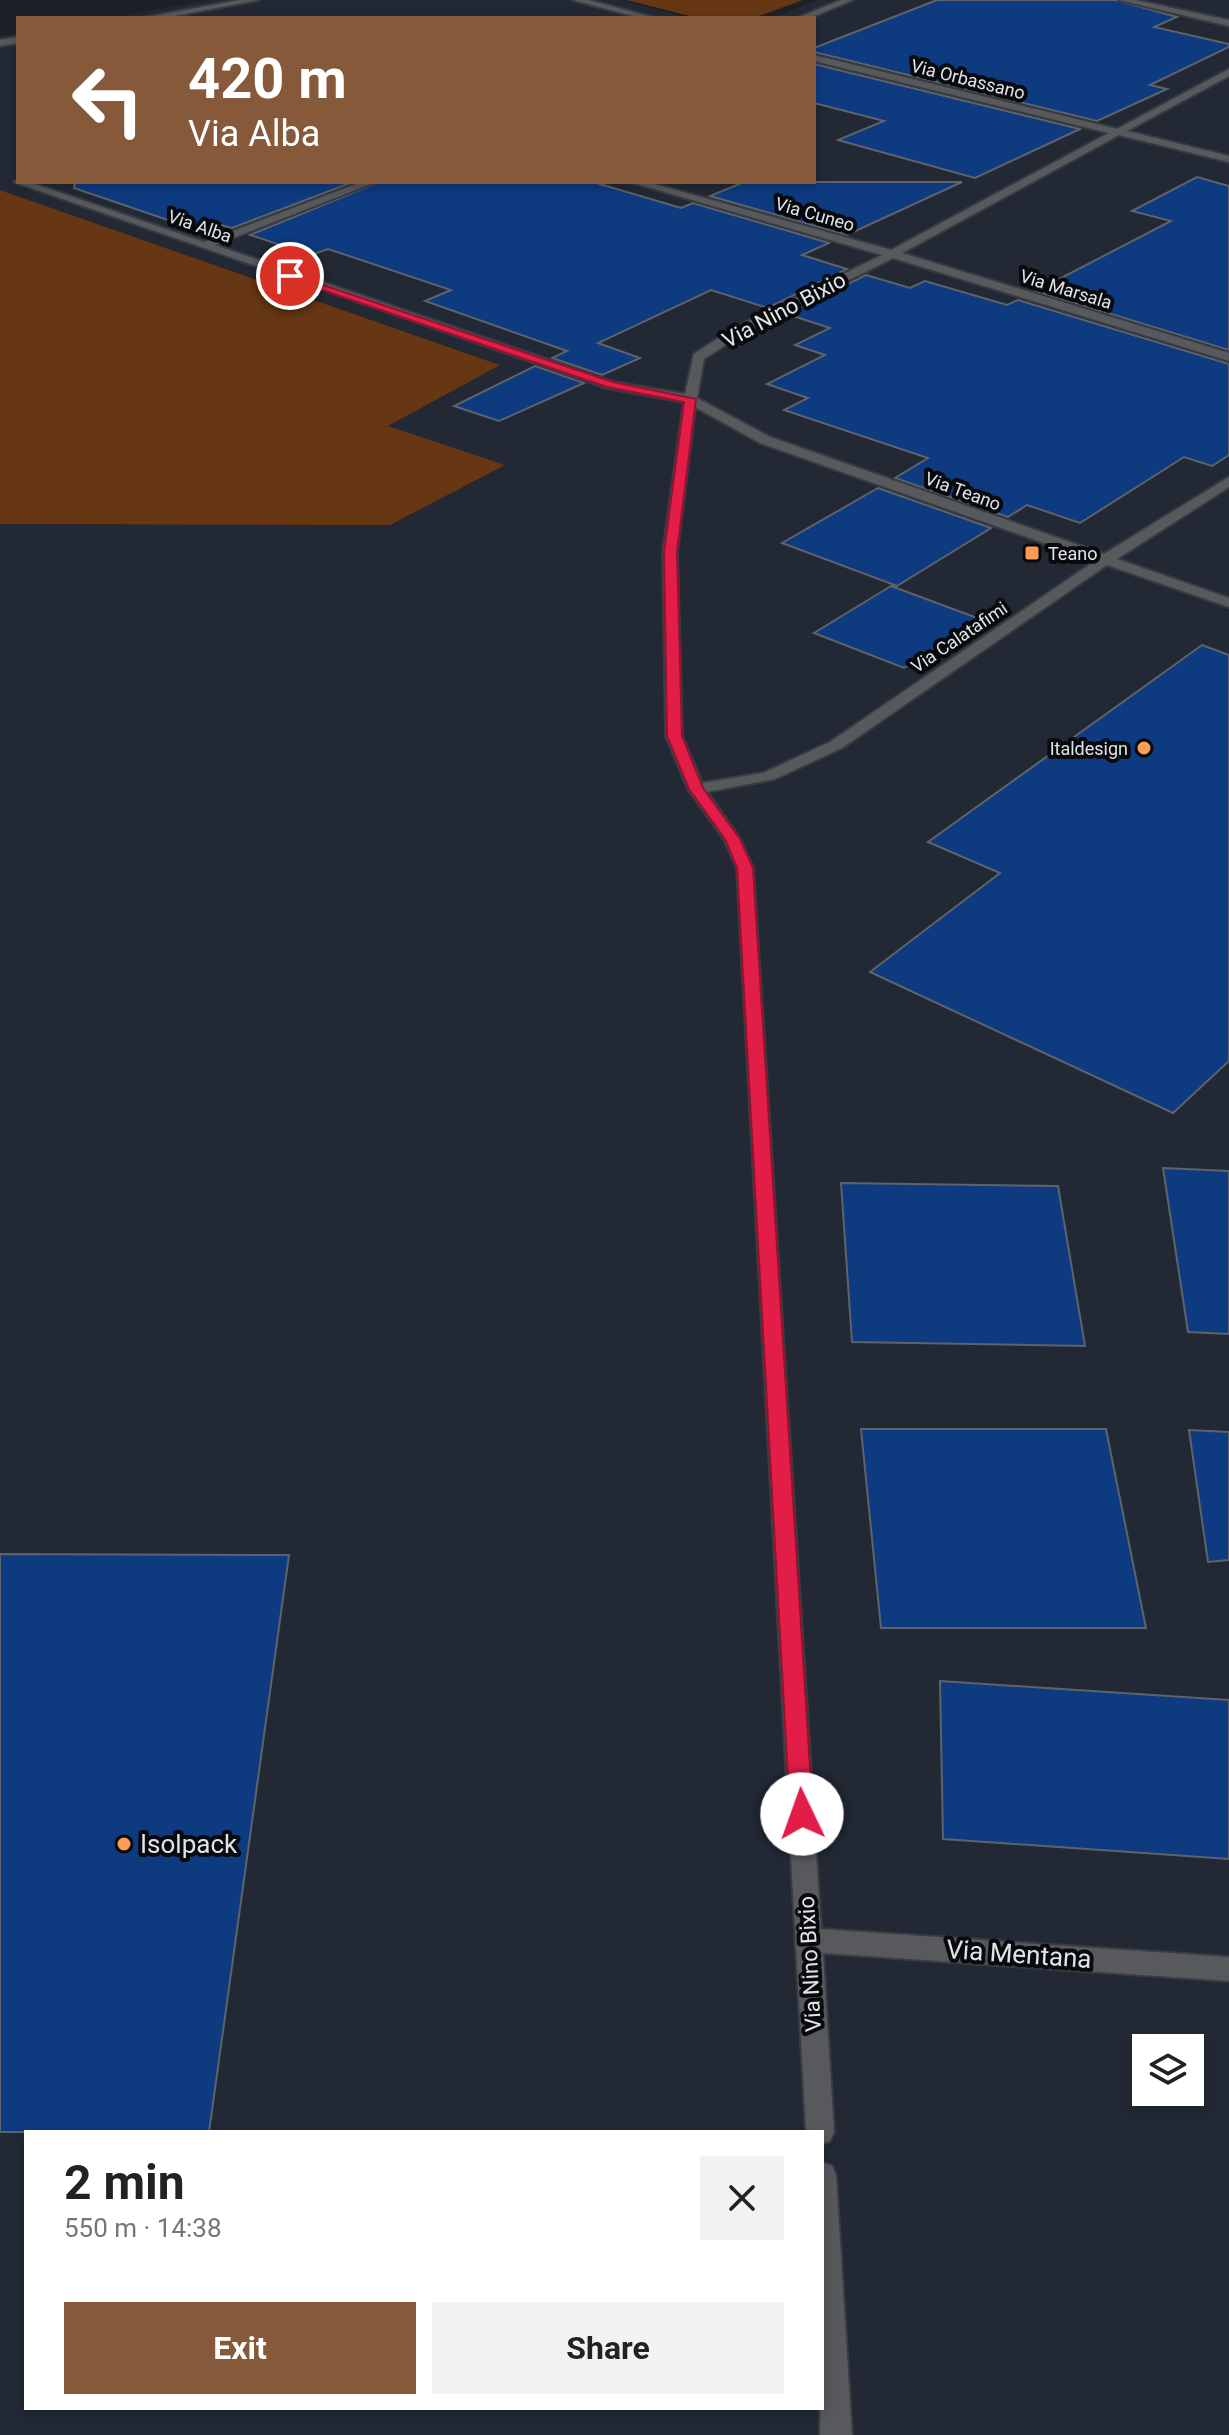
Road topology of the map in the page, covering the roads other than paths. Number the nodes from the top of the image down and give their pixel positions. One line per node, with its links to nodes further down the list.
1 (255, 0): 5 (street)
2 (577, 0): 6 (street)
3 (849, 0): 7 (street)
4 (1123, 0): 8 (street)
5 (160, 16)
6 (643, 16)
7 (807, 16)
8 (1229, 23)
9 (816, 58): 11 (street, Via Orbassano)
10 (1229, 72): 11 (street, Via Nino Bixio)
11 (1115, 131): 12 (street, Via Orbassano); 17 (street, Via Nino Bixio)
12 (1229, 159)
13 (24, 184): 16 (street, Via Alba)
14 (366, 184): 16 (street)
15 (642, 184): 17 (street, Via Cuneo)
16 (203, 246): 19 (street, Via Alba)
17 (892, 254): 18 (street, Via Marsala); 19 (street, Via Nino Bixio)
18 (1229, 357)
19 (690, 399): 21 (street, Via Teano); 23 (street, Via Nino Bixio)
20 (1229, 481): 21 (street, Via Calatafimi)
21 (1105, 560): 22 (street, Via Teano); 23 (street, Via Calatafimi)
22 (1229, 603)
23 (696, 789): 24 (street, Via Nino Bixio)
24 (809, 1940): 25 (street, Via Mentana); 26 (street, Via Nino Bixio)
25 (1229, 1969)
26 (820, 2130)
27 (824, 2213): 28 (street)
28 (836, 2435)

